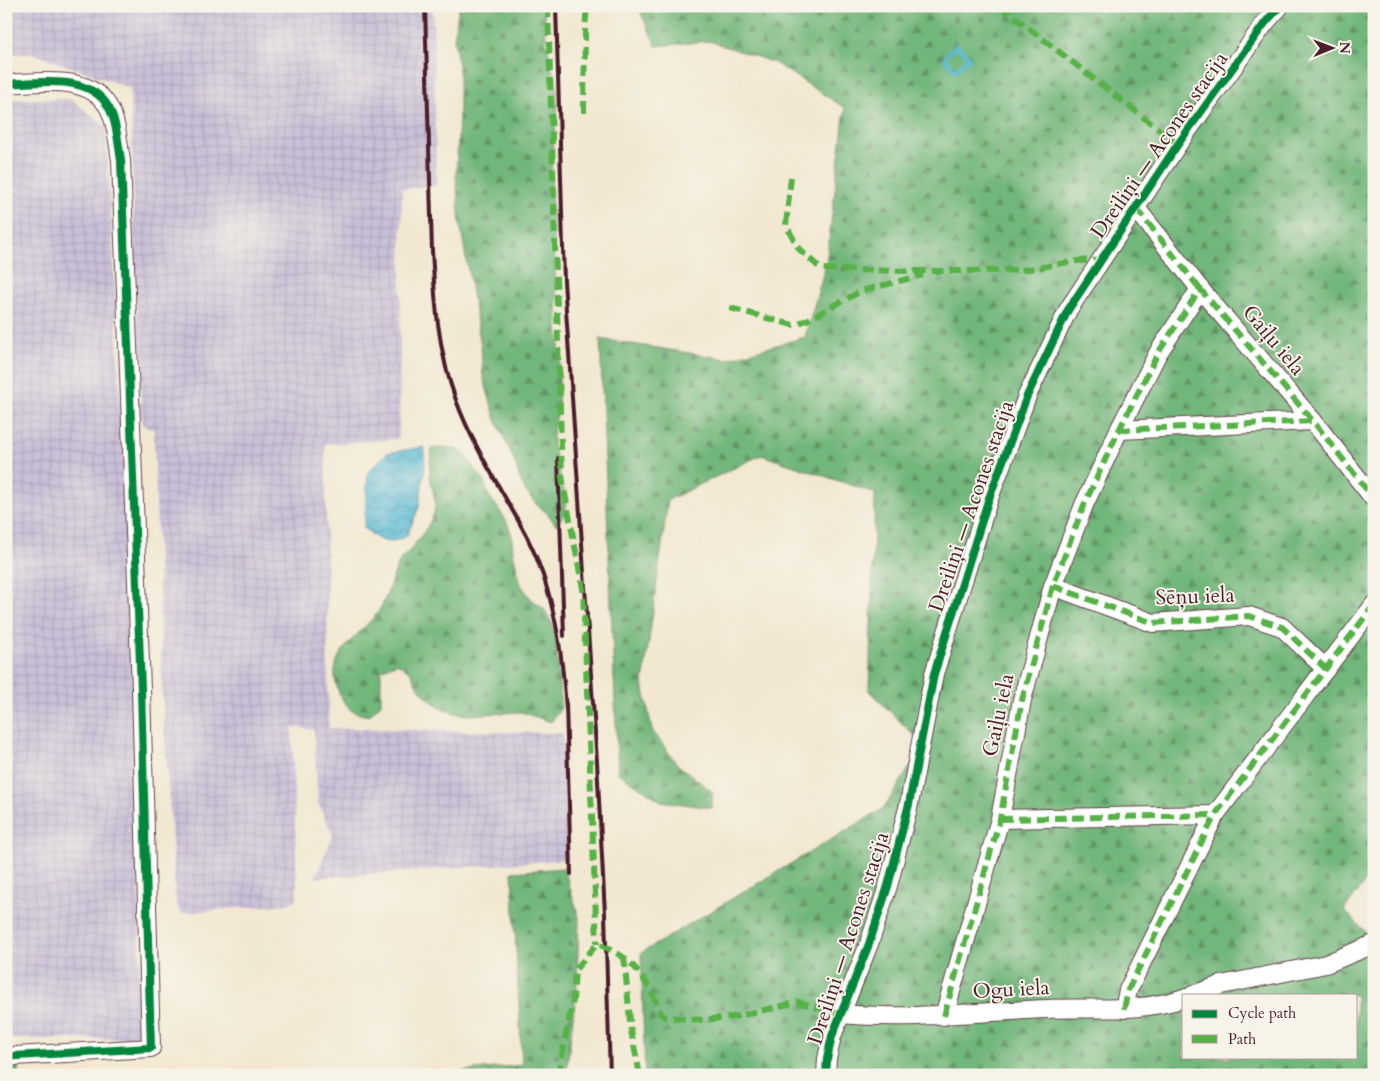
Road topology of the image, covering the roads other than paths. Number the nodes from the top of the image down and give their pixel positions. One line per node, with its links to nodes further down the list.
1 (1280, 6): 3 (street, Dreiliņi — Acones stacija)
2 (6, 84): 19 (street)
3 (1136, 208): 4 (street, Gaiļu iela); 17 (street, Dreiliņi — Acones stacija)
4 (1200, 289): 5 (street, Gaiļu iela); 6 (street, Gaiļu iela)
5 (1313, 421): 6 (street); 7 (street, Gaiļu iela)
6 (1119, 430): 8 (street, Gaiļu iela)
7 (1374, 499)
8 (1053, 586): 10 (street, Sēņu iela); 12 (street, Gaiļu iela)
9 (1374, 605): 10 (street)
10 (1326, 669): 11 (street)
11 (1216, 815): 12 (street); 16 (street)
12 (1000, 819): 18 (street, Gaiļu iela)
13 (1374, 944): 14 (street)
14 (1196, 994)
15 (1182, 998): 16 (street, Ogu iela)
16 (1124, 1009): 18 (street, Ogu iela)
17 (840, 1014): 18 (street, Ogu iela); 20 (street, Dreiliņi — Acones stacija)
18 (944, 1016)
19 (6, 1059)
20 (826, 1075)

